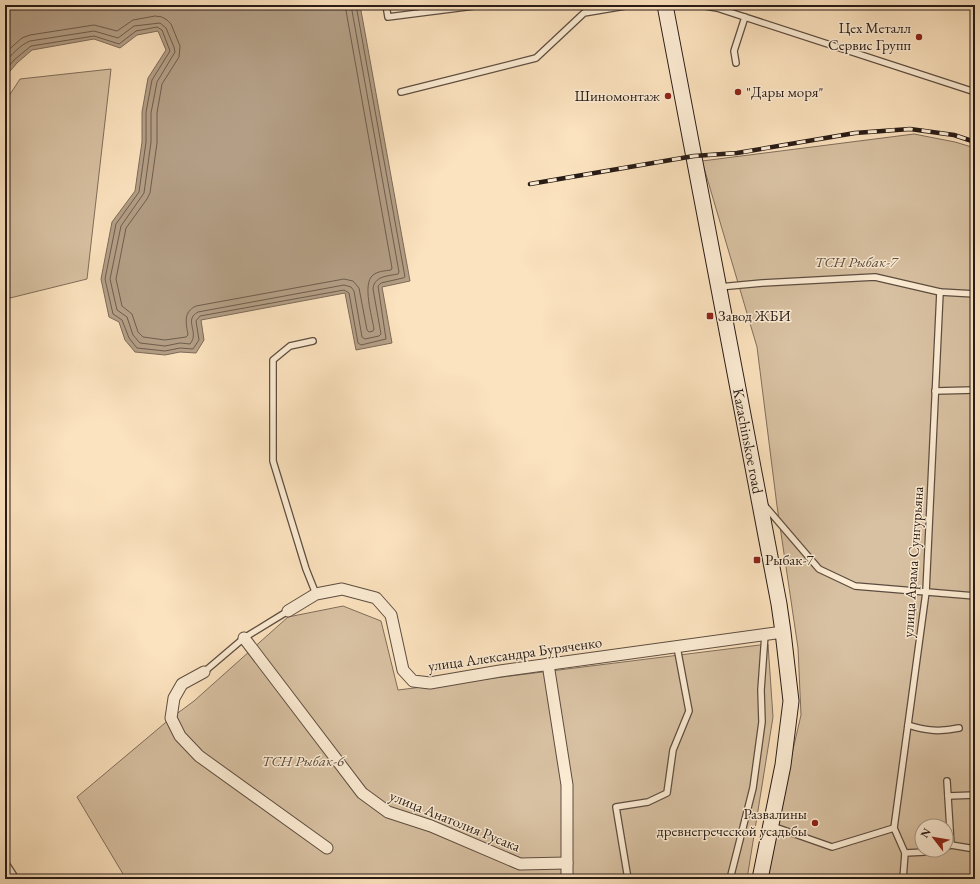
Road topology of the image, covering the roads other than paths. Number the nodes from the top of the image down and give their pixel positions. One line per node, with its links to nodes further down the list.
1 (386, 5): 2 (lane)
2 (482, 5)
3 (630, 5): 8 (lane)
4 (665, 5): 10 (main road, Kazachinskoe road)
5 (698, 5): 6 (lane)
6 (746, 18): 7 (lane); 9 (lane)
7 (736, 64)
8 (401, 92)
9 (975, 92)
10 (719, 288): 11 (lane); 16 (main road, Kazachinskoe road)
11 (940, 292): 12 (lane); 15 (lane, улица Арама Сунгурьяна)
12 (975, 294)
13 (313, 341): 18 (lane)
14 (975, 390): 15 (lane)
15 (935, 391): 17 (lane, улица Арама Сунгурьяна)
16 (760, 500): 17 (lane); 21 (main road, Kazachinskoe road)
17 (926, 592): 19 (lane); 27 (lane, улица Арама Сунгурьяна)
18 (316, 594): 20 (street, улица Александра Буряченко); 25 (street, улица Александра Буряченко)
19 (975, 596)
20 (288, 611): 23 (lane)
21 (783, 632): 22 (street, улица Александра Буряченко); 33 (main road, Kazachinskoe road)
22 (765, 634): 24 (street, улица Александра Буряченко); 45 (lane)
23 (244, 638): 26 (lane); 41 (street, улица Анатолия Русака)
24 (677, 647): 25 (street, улица Александра Буряченко); 44 (lane)
25 (548, 664): 41 (street)
26 (204, 672): 36 (street)
27 (908, 725): 28 (lane); 34 (lane, улица Арама Сунгурьяна)
28 (959, 728)
29 (947, 781): 31 (lane)
30 (975, 795): 31 (lane)
31 (948, 796): 32 (lane)
32 (948, 818)
33 (771, 826): 34 (lane); 46 (main road, Kazachinskoe road)
34 (894, 828): 38 (lane)
35 (954, 846): 37 (lane)
36 (327, 848)
37 (975, 848)
38 (905, 853): 39 (lane); 47 (lane)
39 (914, 853)
40 (5, 862): 42 (lane)
41 (568, 863): 43 (street)
42 (16, 879)
43 (567, 879)
44 (628, 879)
45 (730, 879)
46 (760, 879)
47 (903, 879)

